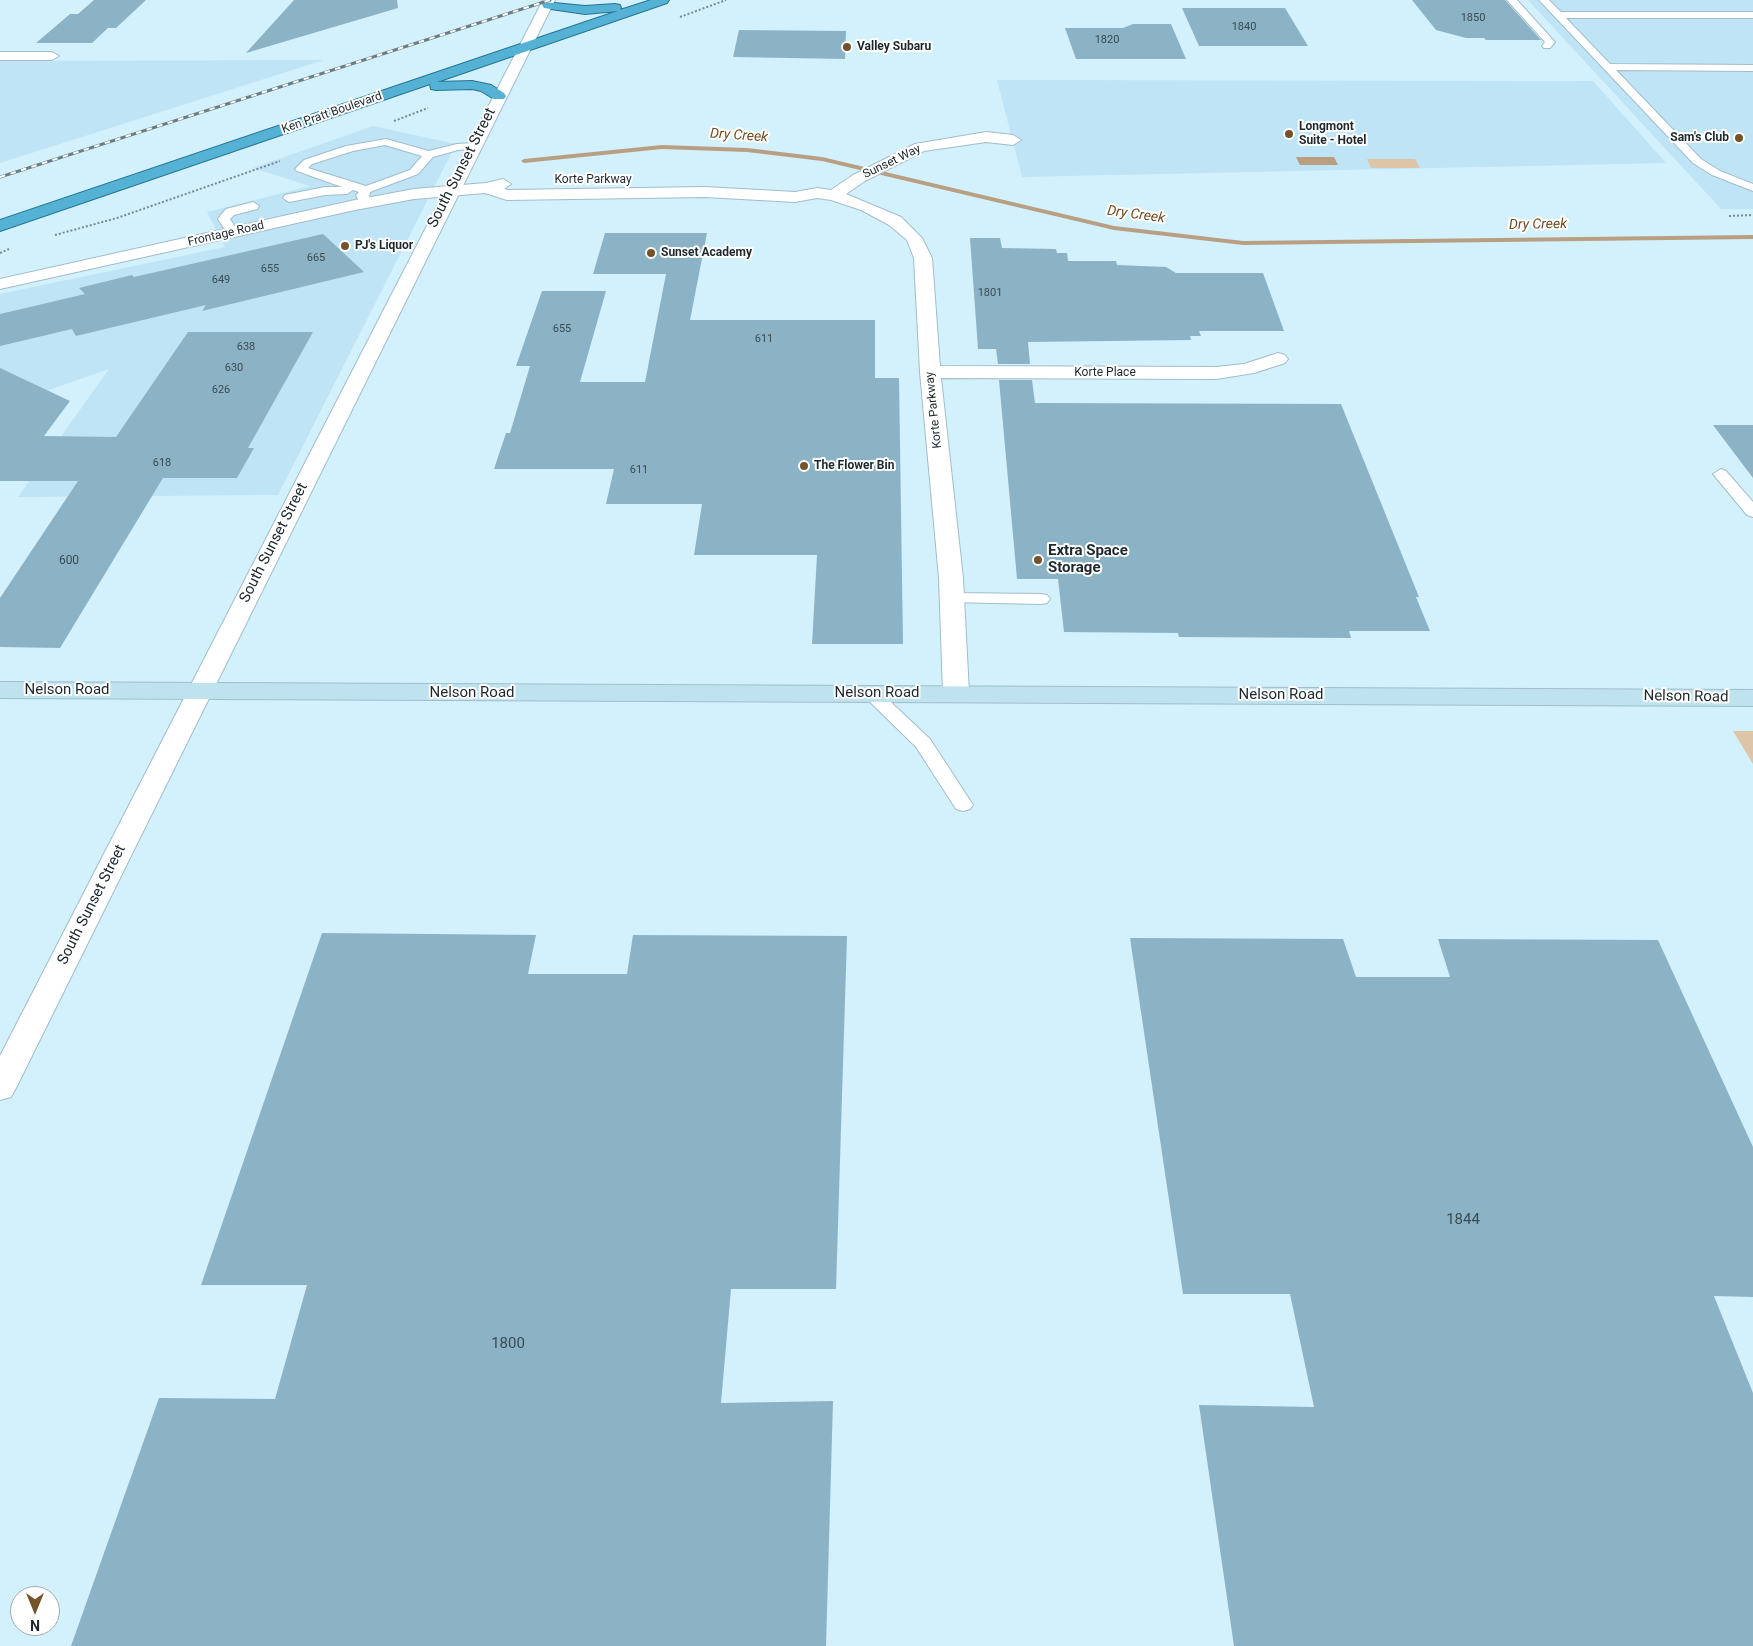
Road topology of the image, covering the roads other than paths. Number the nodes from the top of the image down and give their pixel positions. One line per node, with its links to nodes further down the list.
1 (1512, 0): 9 (lane)
2 (1544, 0): 6 (lane)
3 (548, 2): 4 (highway); 10 (street, South Sunset Street)
4 (657, 2): 10 (highway, Ken Pratt Boulevard)
5 (1596, 5): 7 (lane)
6 (1558, 14): 7 (lane); 13 (lane)
7 (1605, 15): 8 (lane)
8 (1753, 15)
9 (1547, 46)
10 (523, 49): 15 (highway, Ken Pratt Boulevard); 16 (street, South Sunset Street)
11 (0, 56): 12 (street)
12 (52, 56)
13 (1607, 67): 14 (lane); 20 (lane)
14 (1753, 68)
15 (390, 93): 16 (highway); 26 (highway, Ken Pratt Boulevard)
16 (499, 96): 18 (street, South Sunset Street)
17 (1013, 140): 22 (street, Sunset Way)
18 (473, 146): 19 (lane); 21 (street, South Sunset Street)
19 (429, 155): 23 (lane); 23 (lane)
20 (1753, 188)
21 (452, 189): 22 (street, Korte Parkway); 23 (street, Frontage Road); 36 (street, South Sunset Street)
22 (826, 194): 30 (street, Korte Parkway)
23 (365, 197): 24 (lane); 27 (street, Frontage Road)
24 (289, 198)
25 (253, 206): 27 (lane)
26 (0, 226)
27 (233, 232): 28 (street, Frontage Road)
28 (0, 284)
29 (1278, 359): 30 (street, Korte Place)
30 (930, 372): 33 (street, Korte Parkway)
31 (1720, 474): 32 (lane)
32 (1753, 512)
33 (952, 598): 34 (lane); 37 (street, Korte Parkway)
34 (1040, 599)
35 (0, 690): 36 (main road, Nelson Road)
36 (200, 691): 38 (main road, Nelson Road); 41 (street, South Sunset Street)
37 (956, 693): 38 (main road, Nelson Road); 39 (main road, Nelson Road)
38 (872, 694): 40 (lane)
39 (1753, 698)
40 (964, 805)
41 (0, 1088)

